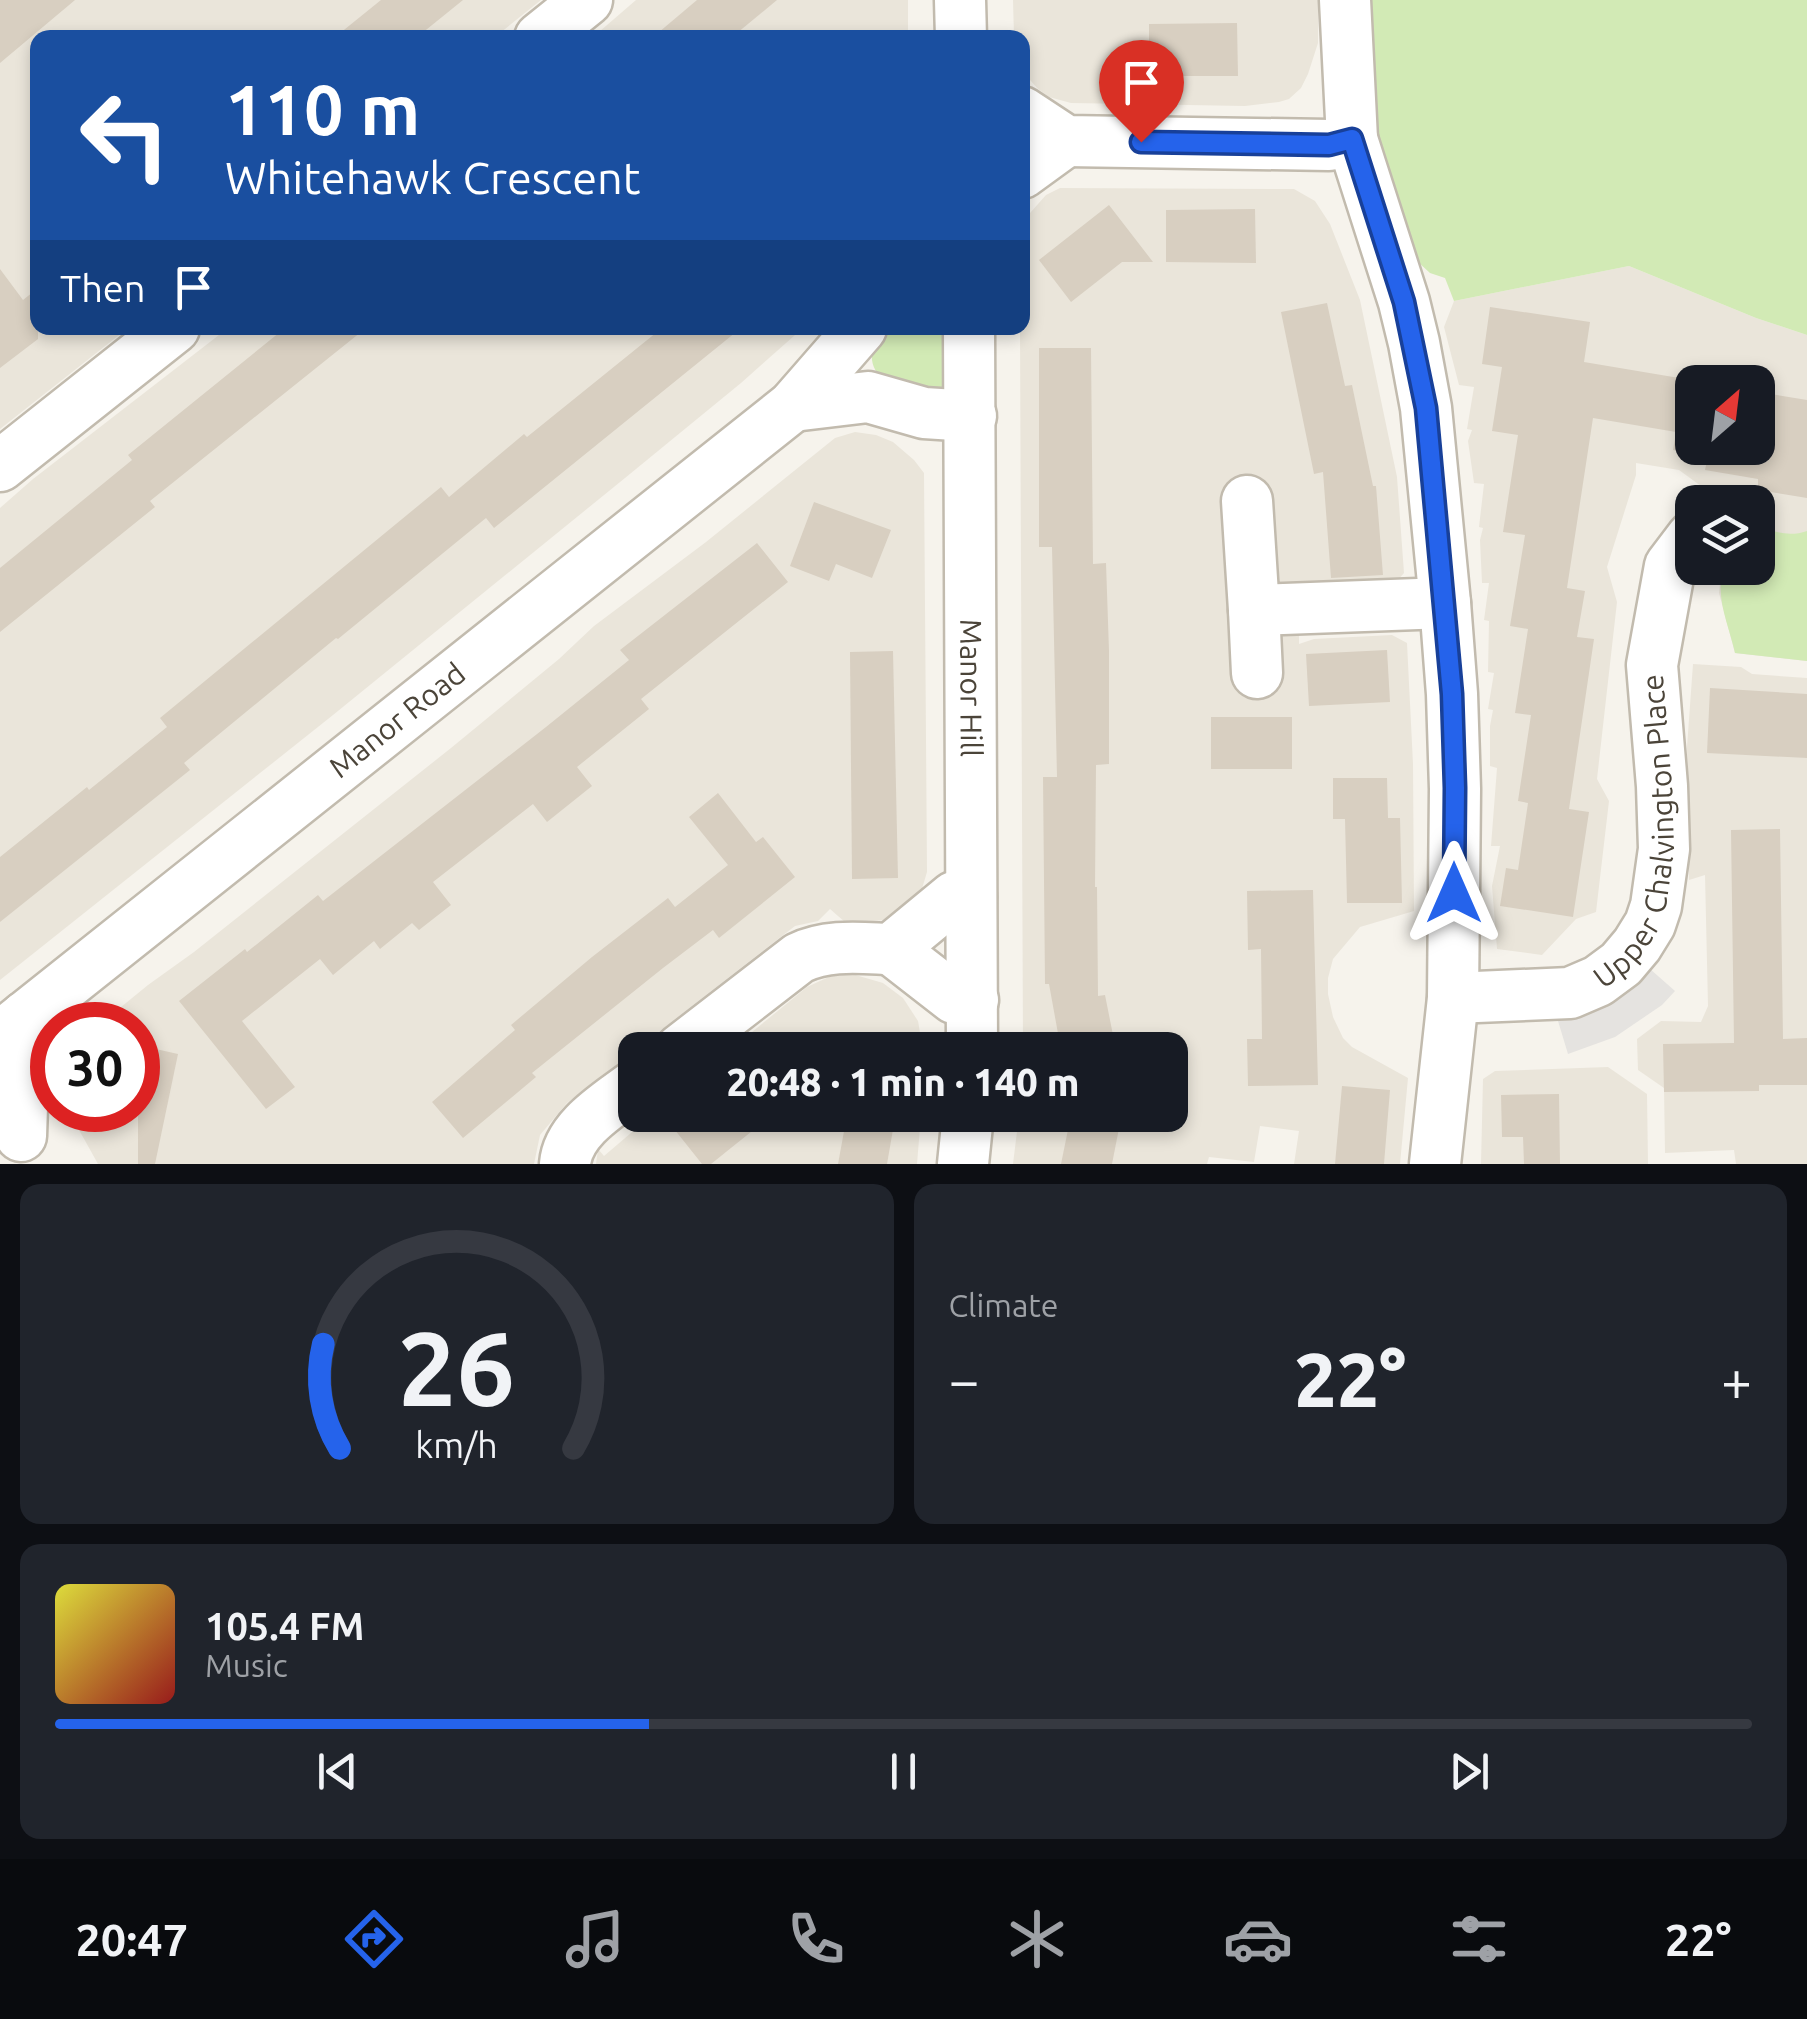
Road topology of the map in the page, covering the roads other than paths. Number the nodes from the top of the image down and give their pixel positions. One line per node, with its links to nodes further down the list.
1 (588, 0): 4 (street)
2 (960, 0): 5 (street)
3 (1345, 0): 7 (street)
4 (550, 30)
5 (961, 30)
6 (1030, 117): 8 (street)
7 (1352, 139): 8 (street); 18 (street)
8 (1066, 141): 9 (street)
9 (1030, 167)
10 (165, 335): 15 (street)
11 (855, 335): 13 (street, Manor Road)
12 (969, 335): 14 (street, Manor Hill)
13 (793, 406): 14 (street); 25 (street, Manor Road)
14 (971, 416): 21 (street, Manor Hill)
15 (0, 466)
16 (1248, 501): 19 (street)
17 (1675, 559): 23 (street, Upper Chalvington Place)
18 (1445, 604): 19 (street); 23 (street)
19 (1254, 610): 20 (street)
20 (1257, 673)
21 (971, 897): 22 (street); 24 (street, Manor Hill)
22 (891, 949): 24 (street); 26 (street)
23 (1454, 998): 33 (street)
24 (972, 1000): 27 (street, Manor Hill)
25 (12, 1027): 30 (street)
26 (703, 1032)
27 (972, 1032)
28 (618, 1099): 31 (street)
29 (967, 1132): 32 (street)
30 (20, 1143)
31 (565, 1164)
32 (964, 1164)
33 (1436, 1164)

